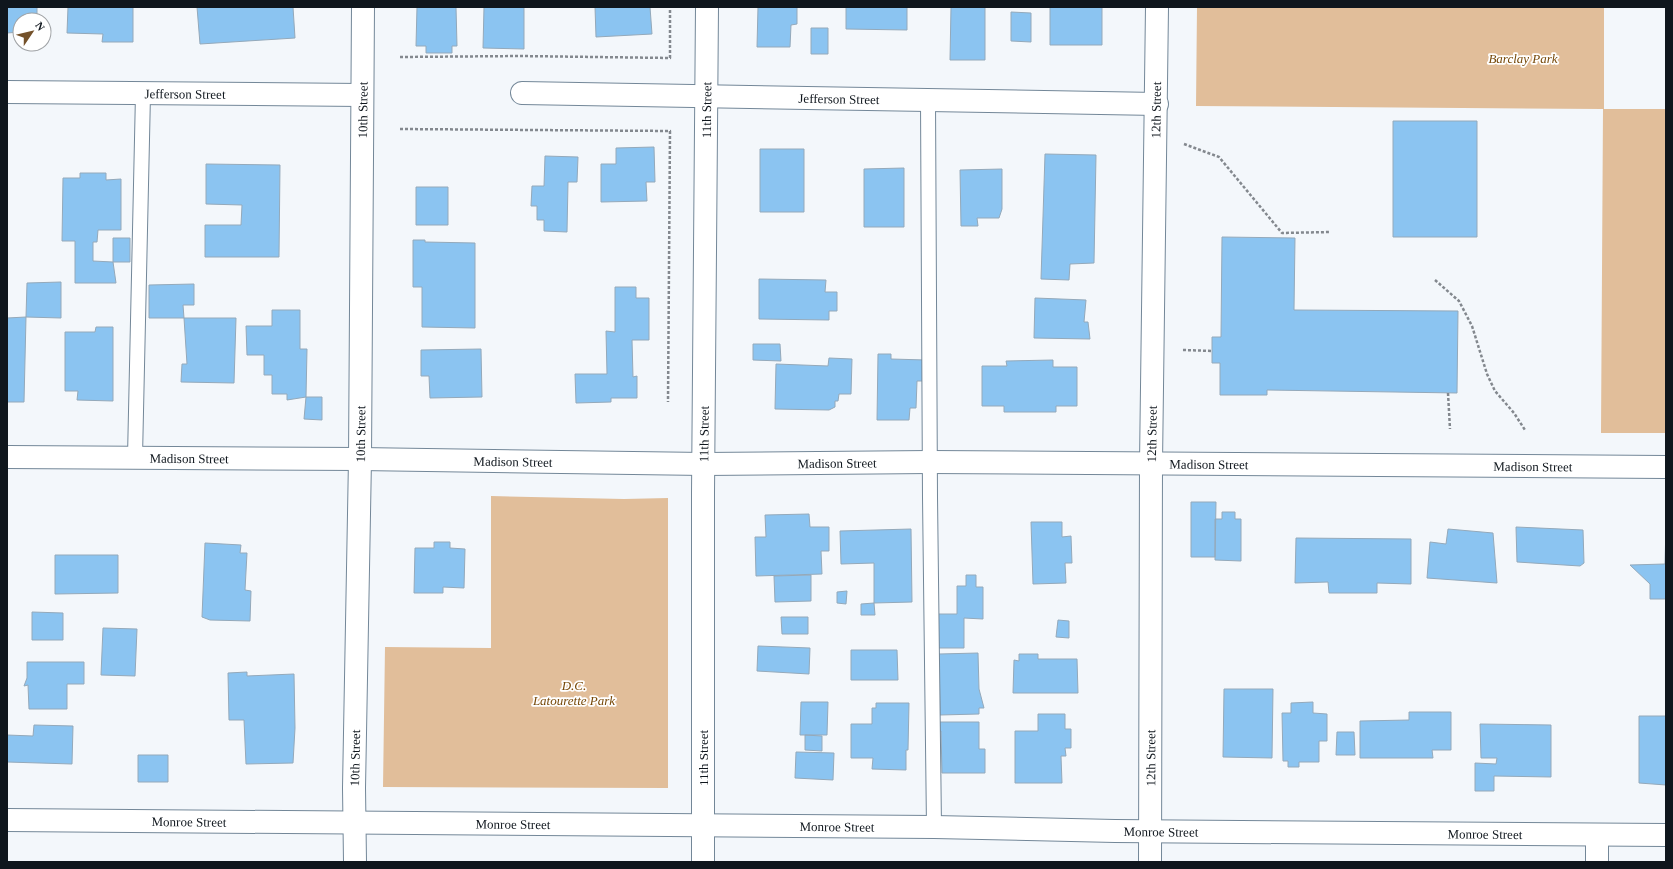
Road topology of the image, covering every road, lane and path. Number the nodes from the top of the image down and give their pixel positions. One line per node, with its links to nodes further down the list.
1 (363, 7): 9 (street, 10th Street)
2 (670, 7): 5 (path)
3 (708, 7): 10 (street, 11th Street)
4 (1157, 7): 12 (street, 12th Street)
5 (400, 57)
6 (7, 92): 8 (street, Jefferson Street)
7 (522, 93): 10 (street, Jefferson Street)
8 (143, 94): 9 (street, Jefferson Street); 24 (lane)
9 (362, 95): 25 (street, 10th Street)
10 (706, 95): 11 (street, Jefferson Street); 28 (street, 11th Street)
11 (928, 100): 12 (street, Jefferson Street); 26 (lane)
12 (1157, 104): 27 (street, 12th Street)
13 (400, 129): 20 (path)
14 (1184, 144): 15 (path)
15 (1330, 232)
16 (1435, 280): 22 (path)
17 (1183, 350): 18 (path)
18 (1212, 351)
19 (1448, 393): 21 (path)
20 (668, 402)
21 (1450, 429)
22 (1525, 430)
23 (7, 457): 24 (street, Madison Street)
24 (135, 457): 25 (street, Madison Street)
25 (360, 459): 28 (street, Madison Street); 31 (street, 10th Street)
26 (930, 462): 27 (street, Madison Street); 28 (street, Madison Street); 33 (lane)
27 (1151, 463): 29 (street, Madison Street); 34 (street, 12th Street)
28 (704, 464): 32 (street, 11th Street)
29 (1666, 468)
30 (7, 820): 31 (street, Monroe Street)
31 (354, 823): 32 (street, Monroe Street); 37 (street, 10th Street)
32 (703, 825): 33 (street, Monroe Street); 38 (street, 11th Street)
33 (934, 827): 34 (street, Monroe Street)
34 (1150, 831): 35 (street, Monroe Street); 39 (street, 12th Street)
35 (1597, 835): 36 (street, Monroe Street); 40 (street)
36 (1666, 835)
37 (355, 862)
38 (703, 862)
39 (1150, 862)
40 (1597, 862)

